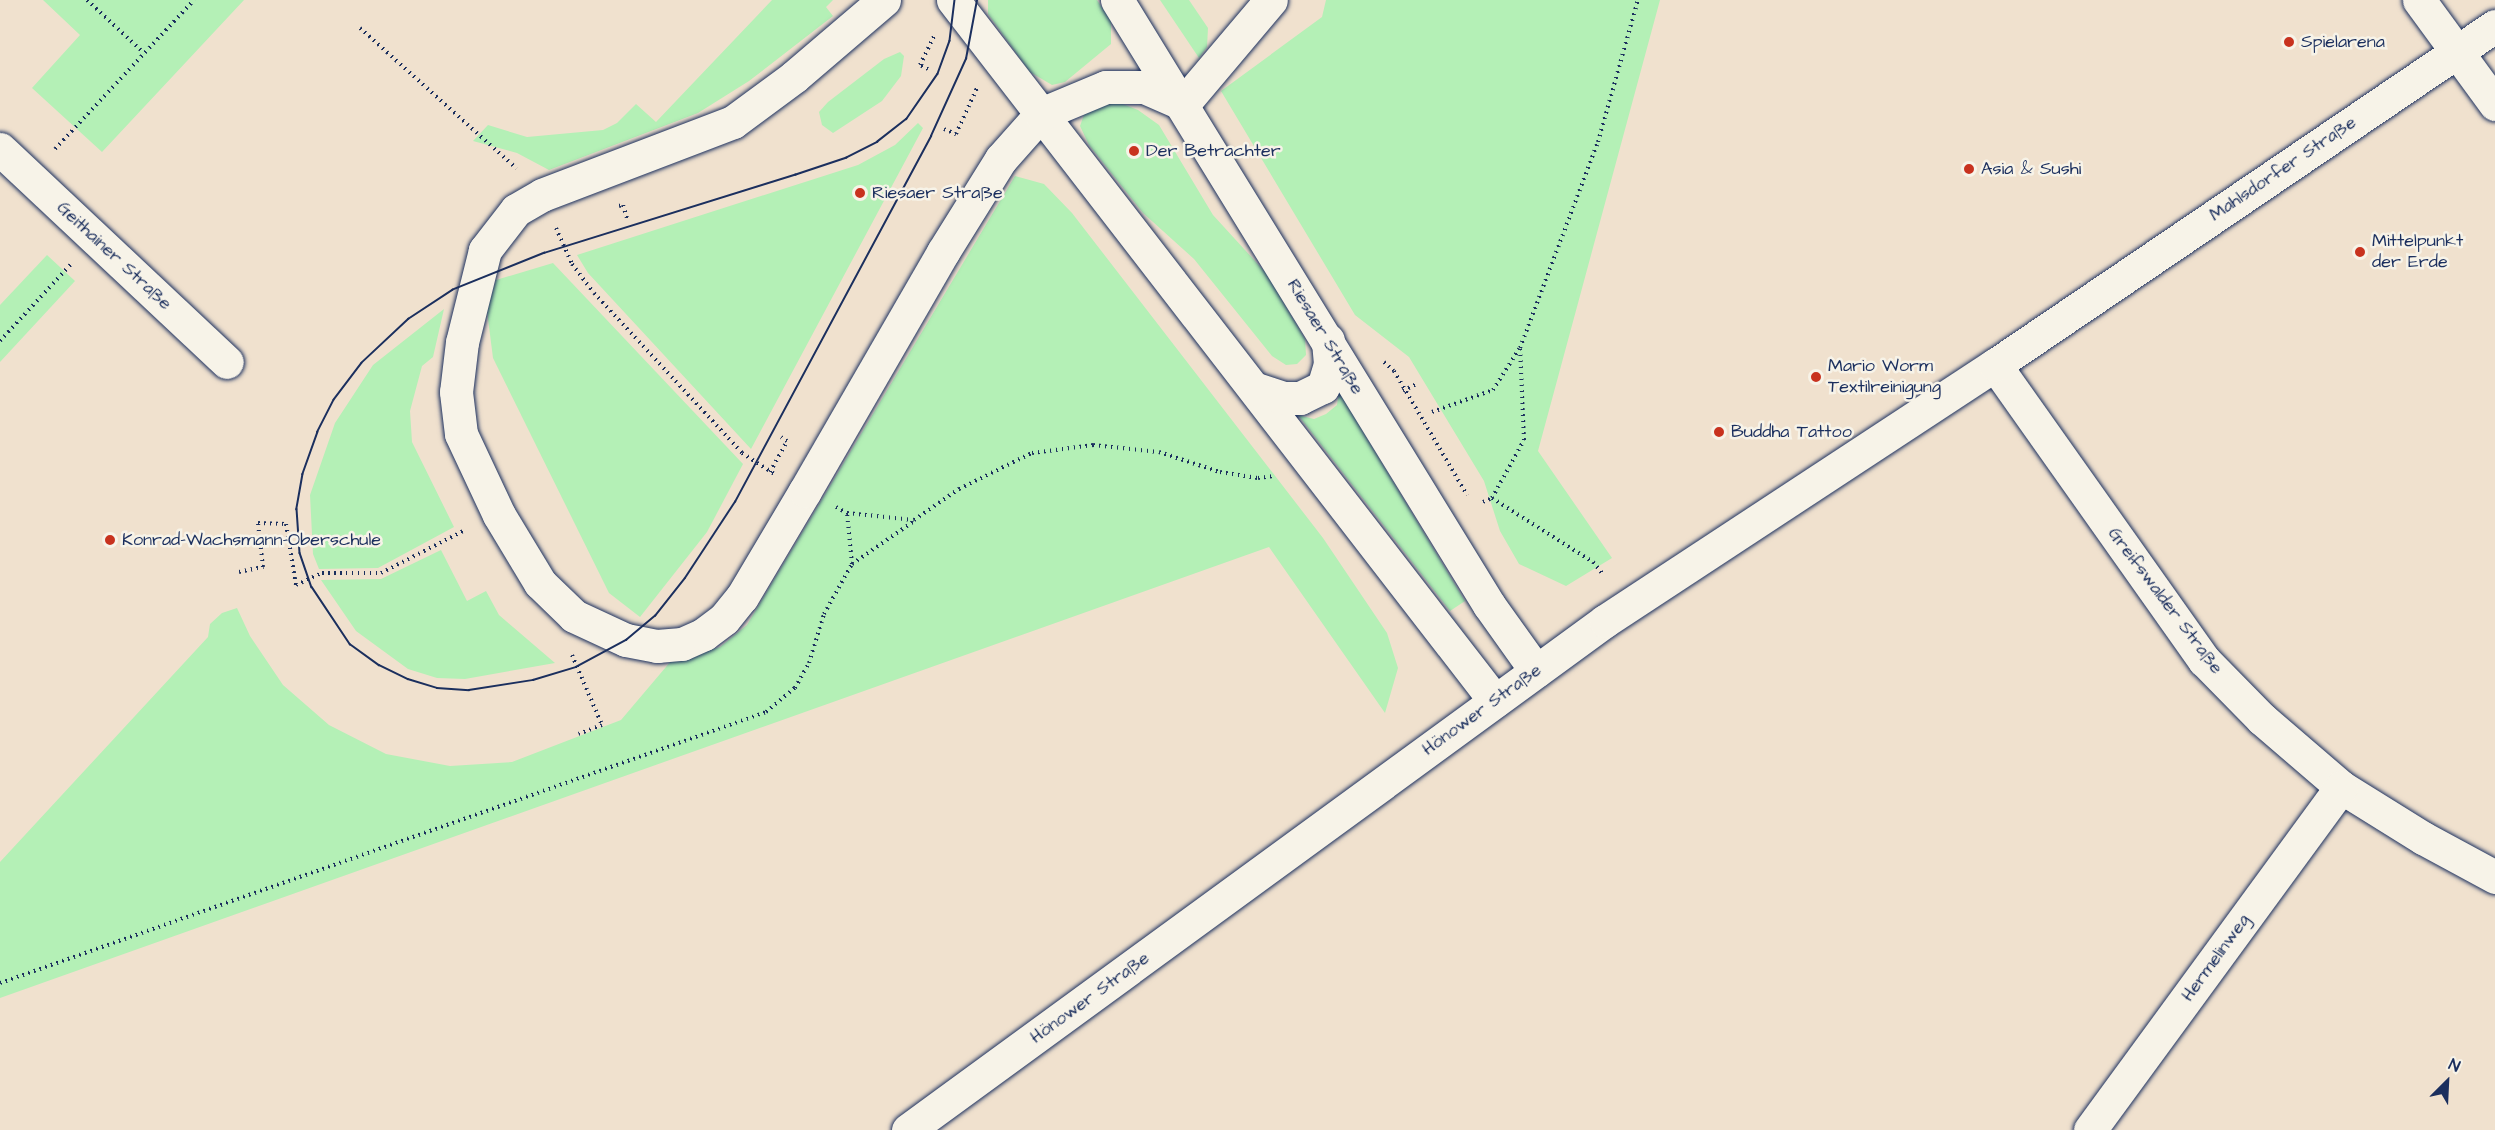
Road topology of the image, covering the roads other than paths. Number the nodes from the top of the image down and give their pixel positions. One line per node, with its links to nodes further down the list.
1 (884, 0): 10 (main road)
2 (953, 0): 10 (main road)
3 (1118, 0): 8 (main road, Riesaer Straße)
4 (1271, 0): 8 (main road)
5 (2419, 0): 7 (main road)
6 (2495, 26): 7 (main road, Mahlsdorfer Straße)
7 (2456, 53): 9 (main road); 12 (main road, Mahlsdorfer Straße)
8 (1183, 104): 10 (main road); 13 (main road, Riesaer Straße)
9 (2495, 104)
10 (1041, 114): 16 (main road)
11 (0, 149): 14 (main road, Geithainer Straße)
12 (2071, 313): 15 (main road, Hönower Straße)
13 (1328, 340): 16 (main road); 17 (main road, Riesaer Straße)
14 (228, 362)
15 (1995, 365): 17 (main road, Hönower Straße); 19 (main road, Greifswalder Straße)
16 (1256, 389): 18 (main road)
17 (1536, 671): 18 (main road, Hönower Straße)
18 (1495, 701): 21 (main road, Hönower Straße)
19 (2341, 787): 20 (main road, Greifswalder Straße); 22 (main road, Hermelinweg)
20 (2495, 877)
21 (908, 1130)
22 (2090, 1130)

